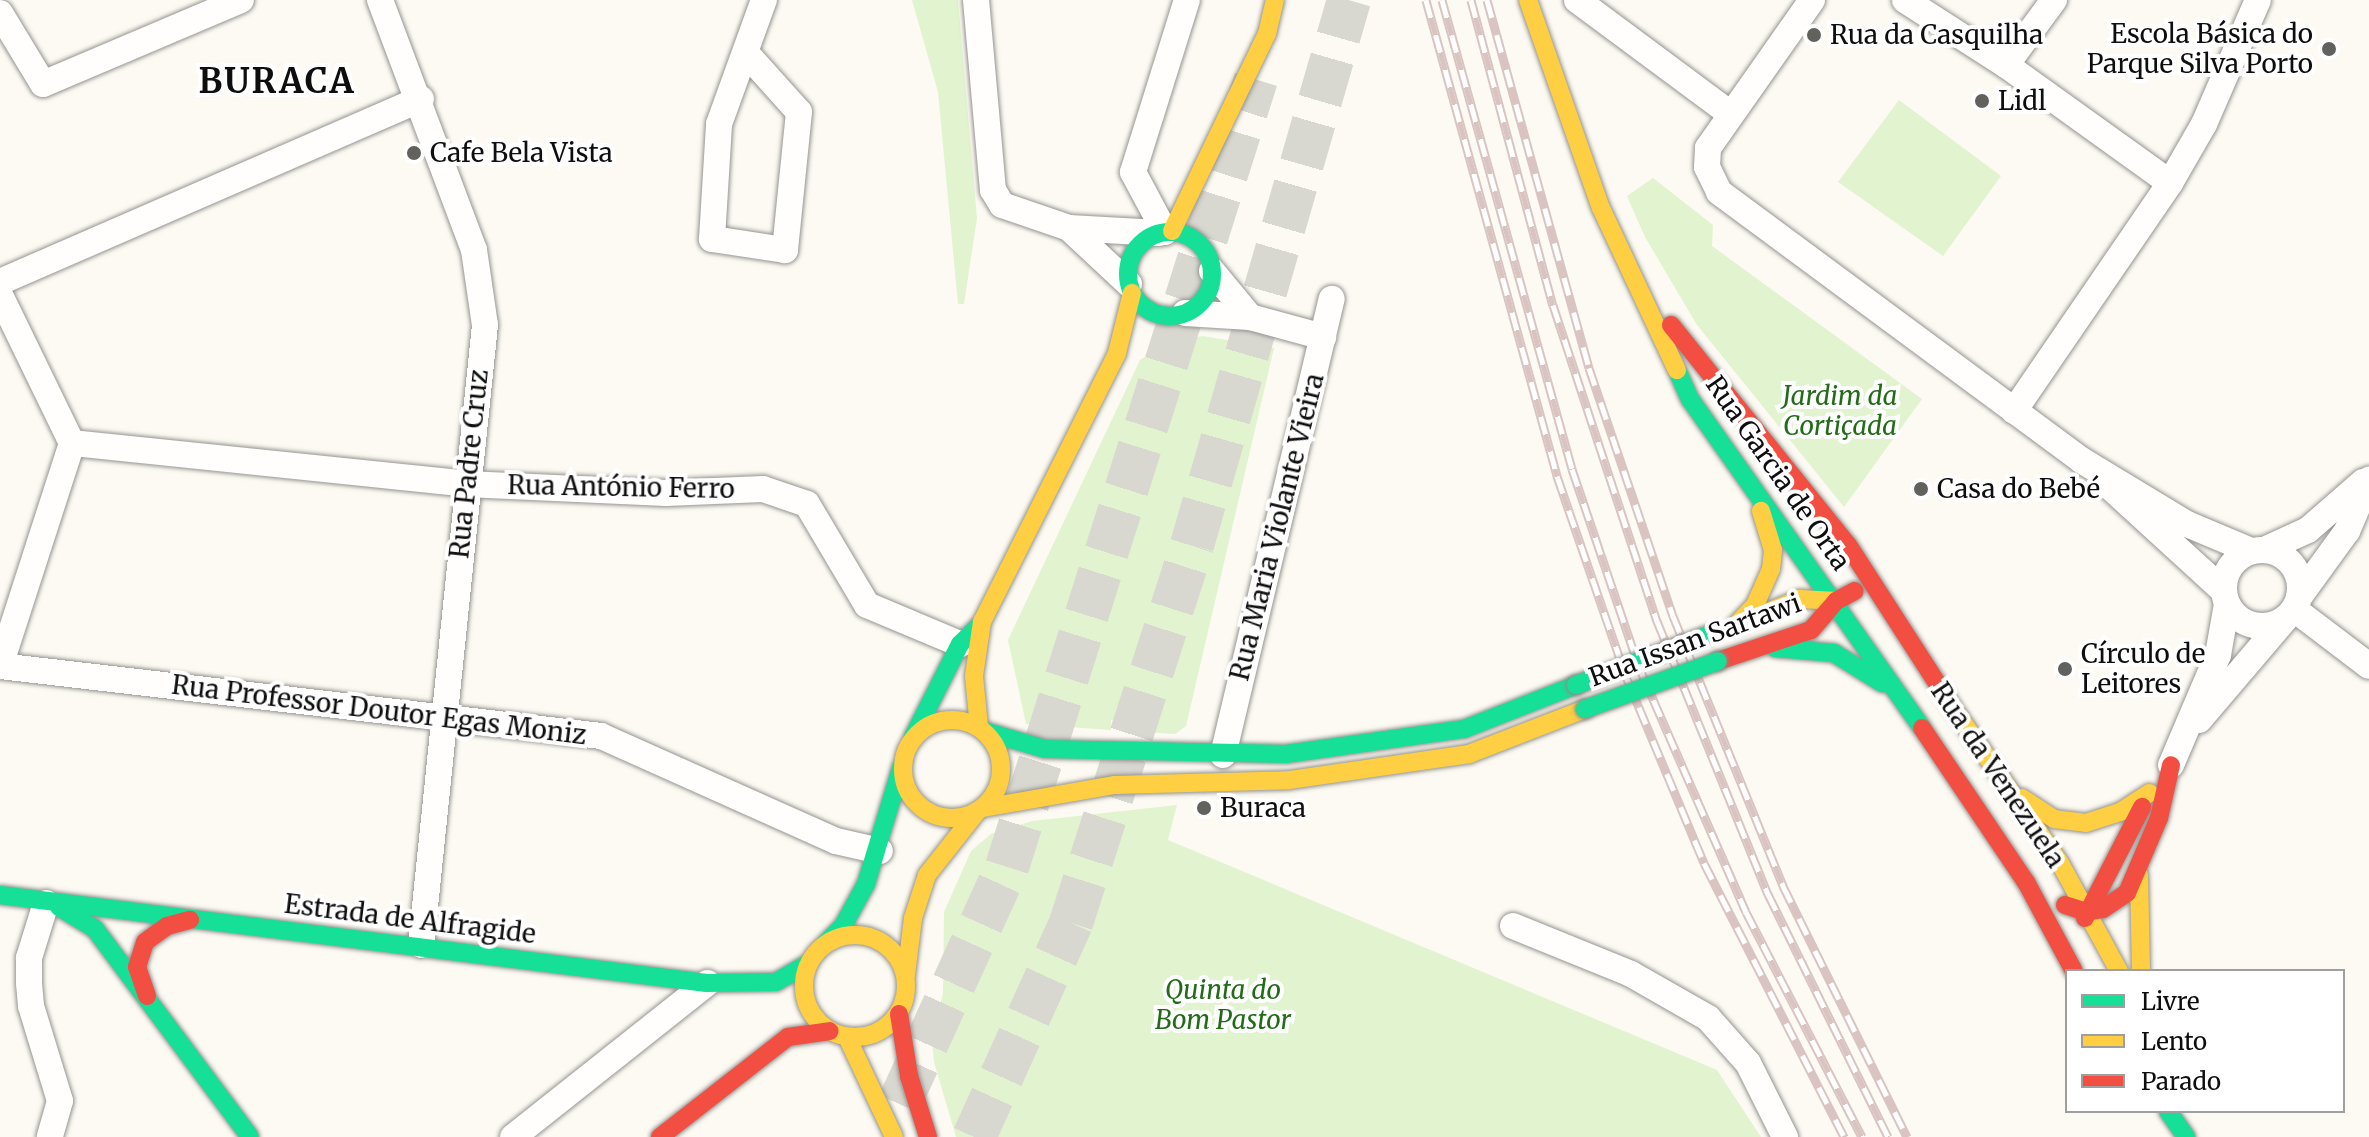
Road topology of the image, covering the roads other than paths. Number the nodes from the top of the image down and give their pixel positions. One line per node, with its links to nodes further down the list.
1 (241, 0): 13 (street)
2 (380, 0): 16 (street, Rua Padre Cruz)
3 (764, 0): 14 (street)
4 (976, 0): 20 (street)
5 (1187, 0): 21 (street)
6 (1275, 0): 19 (street)
7 (1528, 0): 24 (street, Rua Garcia de Orta)
8 (1577, 0): 17 (street)
9 (1812, 0): 17 (street)
10 (1905, 0): 15 (street)
11 (2054, 0): 15 (street)
12 (2258, 0): 18 (street)
13 (0, 13)
14 (746, 53): 14 (street)
15 (2006, 65): 18 (street)
16 (421, 99): 23 (street); 36 (street, Rua Padre Cruz)
17 (1729, 113): 32 (street)
18 (2170, 183): 32 (street)
19 (1190, 195): 21 (street); 22 (street)
20 (1069, 228): 21 (street); 25 (street)
21 (1165, 232): 22 (street); 25 (street)
22 (1209, 260): 28 (street); 29 (street)
23 (0, 282)
24 (1639, 286): 37 (street, Rua Garcia de Orta); 39 (street, Rua Garcia de Orta)
25 (1130, 288): 28 (street); 31 (street)
26 (0, 295): 33 (street)
27 (1332, 299): 30 (street, Rua Maria Violante Vieira)
28 (1180, 315): 29 (street); 31 (street)
29 (1250, 317): 30 (street)
30 (1323, 337): 54 (street, Rua Maria Violante Vieira)
31 (1117, 353): 43 (street)
32 (2014, 411): 34 (street)
33 (72, 443): 36 (street, Rua António Ferro); 47 (street)
34 (2081, 460): 38 (street); 40 (street)
35 (2369, 478): 38 (street); 42 (street)
36 (466, 484): 45 (street, Rua António Ferro); 50 (street, Rua Padre Cruz)
37 (1754, 494): 41 (street, Rua Garcia de Orta); 44 (street)
38 (2257, 550): 40 (street); 42 (street)
39 (1870, 583): 41 (street); 56 (street, Rua da Venezuela)
40 (2225, 597): 42 (street); 52 (street)
41 (1836, 601): 44 (street, Rua Issan Sartawi); 46 (street, Rua Issan Sartawi); 49 (street, Rua da Venezuela)
42 (2293, 608): 48 (street); 52 (street)
43 (982, 622): 45 (street); 51 (street)
44 (1736, 625): 54 (street, Rua Issan Sartawi, bridge)
45 (960, 644): 53 (street)
46 (1761, 648): 49 (street); 58 (street, Rua Issan Sartawi, bridge)
47 (0, 666): 50 (street, Rua Professor Doutor Egas Moniz)
48 (2369, 666)
49 (1904, 706): 61 (street, Rua da Venezuela)
50 (443, 717): 59 (street, Rua Professor Doutor Egas Moniz); 67 (street, Rua Padre Cruz)
51 (982, 729): 53 (street); 54 (street, Rua Issan Sartawi); 58 (street)
52 (2188, 732): 55 (street)
53 (908, 747): 58 (street); 59 (street)
54 (1223, 755)
55 (2171, 765): 57 (street); 60 (street)
56 (2014, 793): 57 (street); 64 (street, Rua da Venezuela)
57 (2149, 793): 64 (street)
58 (979, 810): 74 (street)
59 (880, 851): 68 (street)
60 (2139, 875): 64 (street); 73 (street)
61 (2026, 882): 64 (street); 70 (street, Rua da Venezuela)
62 (0, 895): 63 (street, Estrada de Alfragide)
63 (46, 903): 65 (street, Estrada de Alfragide); 76 (street); 81 (street)
64 (2087, 912): 71 (street); 72 (street, Rua da Venezuela)
65 (195, 921): 67 (street, Estrada de Alfragide); 76 (street)
66 (1513, 926): 87 (street)
67 (421, 945): 75 (street, Estrada de Alfragide)
68 (824, 945): 69 (street); 74 (street)
69 (809, 963): 75 (street, Estrada de Alfragide); 78 (street)
70 (2073, 969)
71 (2081, 969)
72 (2118, 969)
73 (2141, 969)
74 (906, 975): 77 (street)
75 (707, 983): 83 (street)
76 (150, 1003): 82 (street)
77 (899, 1014): 78 (street); 86 (street)
78 (838, 1034): 84 (street); 85 (street)
79 (2170, 1113): 88 (street)
80 (2181, 1113): 88 (street)
81 (50, 1137)
82 (250, 1137)
83 (513, 1137)
84 (660, 1137)
85 (894, 1137)
86 (928, 1137)
87 (1785, 1137)
88 (2188, 1137)

